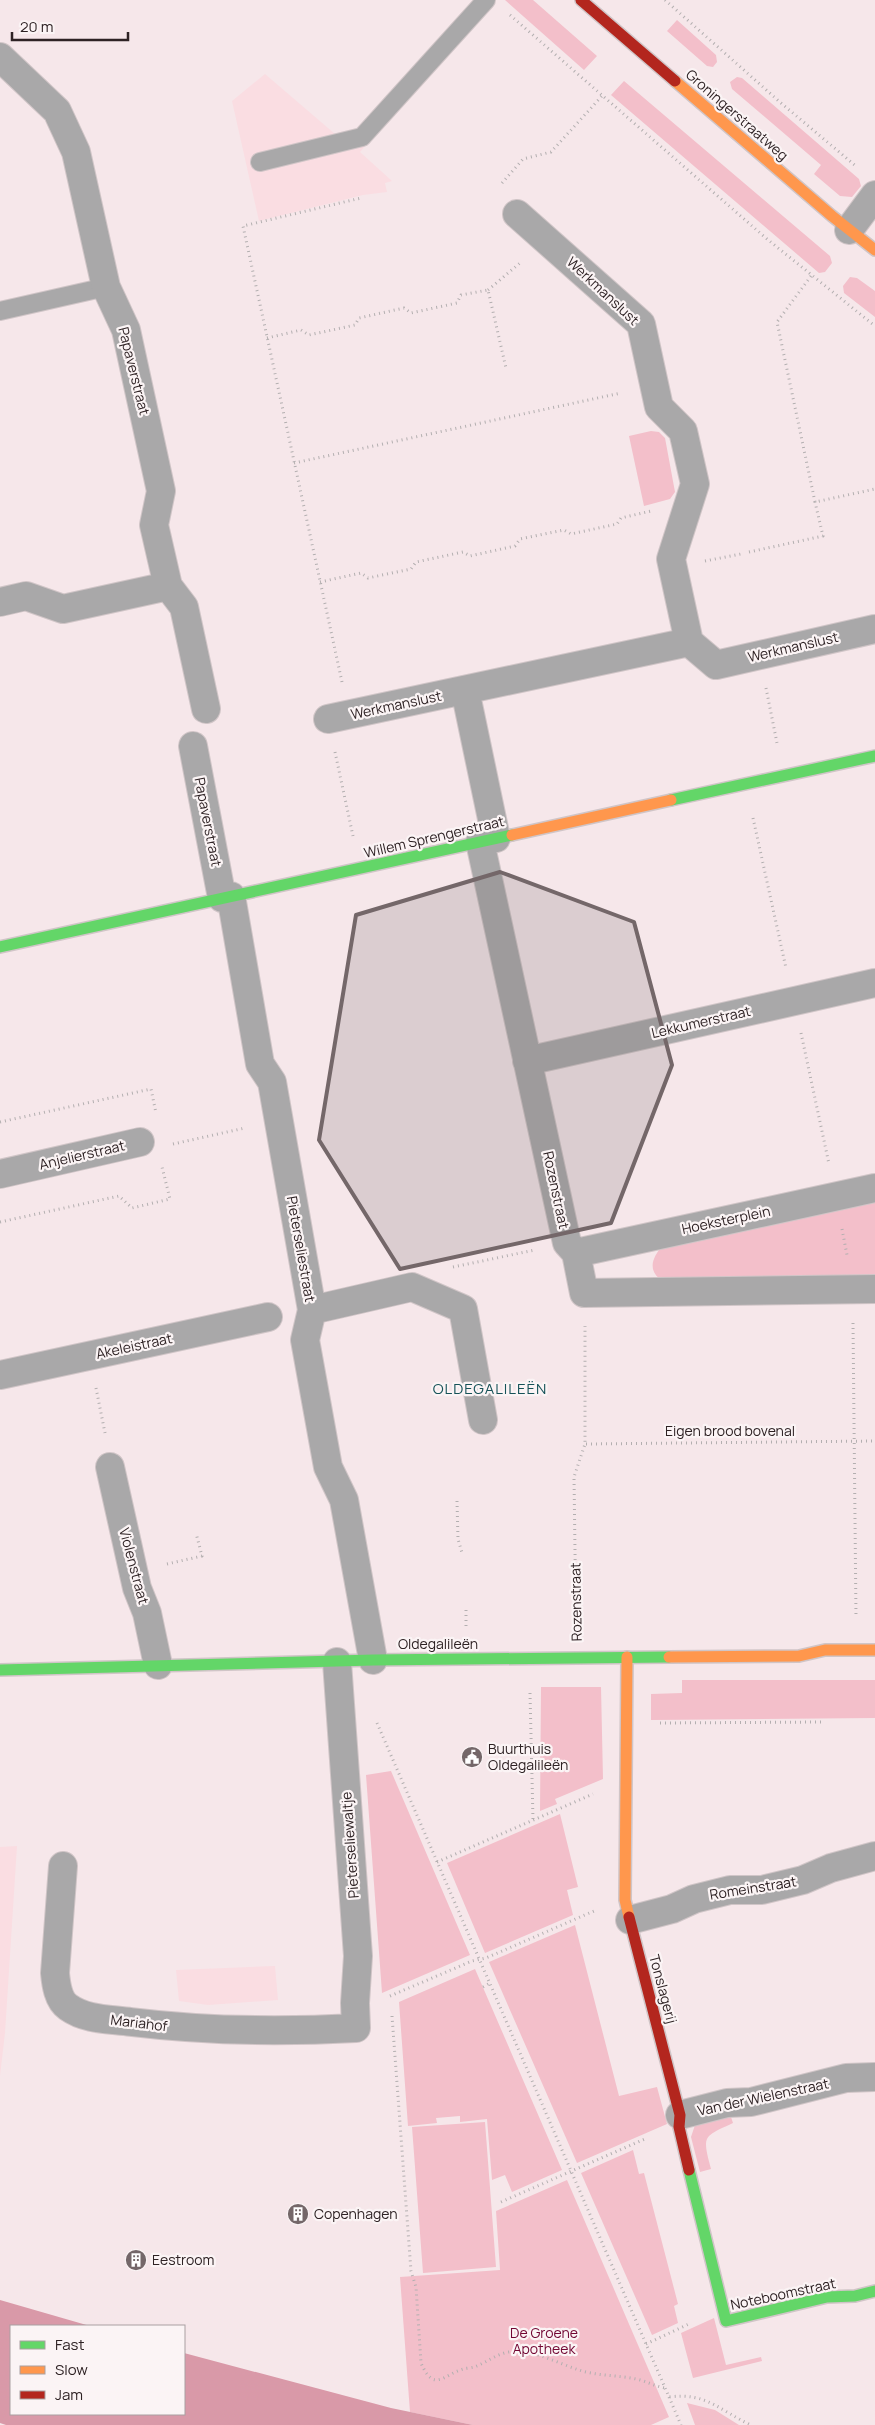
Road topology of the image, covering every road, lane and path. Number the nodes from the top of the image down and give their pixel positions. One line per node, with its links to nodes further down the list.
1 (486, 0): 7 (lane)
2 (581, 0): 12 (street, Groningerstraatweg)
3 (665, 0): 8 (path)
4 (508, 13): 6 (path)
5 (0, 57): 16 (street, Papaverstraat)
6 (602, 96): 11 (path); 15 (path)
7 (260, 162)
8 (860, 170)
9 (875, 195): 12 (street)
10 (361, 198): 20 (path)
11 (518, 214): 13 (street, Werkmanslust)
12 (849, 230): 14 (street, Groningerstraatweg)
13 (542, 235): 17 (path); 22 (street, Werkmanslust)
14 (875, 250)
15 (811, 276): 19 (path); 26 (path)
16 (106, 287): 18 (lane); 29 (street, Papaverstraat)
17 (488, 290): 20 (path); 21 (path)
18 (0, 311)
19 (875, 326)
20 (267, 338): 23 (path)
21 (506, 368)
22 (655, 386): 23 (path); 25 (street, Werkmanslust)
23 (294, 463): 28 (path)
24 (875, 489): 26 (path)
25 (690, 502): 28 (path); 32 (street, Werkmanslust)
26 (815, 502): 27 (path)
27 (749, 552)
28 (320, 582): 36 (path)
29 (168, 586): 30 (street); 35 (street, Papaverstraat)
30 (0, 602)
31 (875, 629): 32 (street, Werkmanslust)
32 (689, 642): 34 (street, Werkmanslust)
33 (764, 682): 39 (path)
34 (465, 690): 36 (street, Werkmanslust); 40 (street)
35 (206, 709)
36 (338, 717): 41 (path)
37 (193, 746): 42 (street, Papaverstraat)
38 (875, 756): 39 (street, Willem Sprengerstraat)
39 (784, 775): 40 (street, Willem Sprengerstraat)
40 (488, 840): 41 (street, Willem Sprengerstraat); 45 (street, Rozenstraat)
41 (360, 868): 42 (street, Willem Sprengerstraat)
42 (227, 897): 43 (street, Willem Sprengerstraat); 47 (street, Pieterseliestraat)
43 (0, 947)
44 (875, 983): 45 (street, Lekkumerstraat)
45 (527, 1061): 53 (street, Rozenstraat)
46 (157, 1117): 48 (path)
47 (280, 1121): 49 (path); 57 (street, Pieterseliestraat)
48 (0, 1122)
49 (149, 1145): 50 (street, Anjelierstraat); 52 (path)
50 (0, 1174)
51 (875, 1188): 53 (street, Hoeksterplein)
52 (0, 1222)
53 (572, 1248): 54 (path); 56 (street, Rozenstraat)
54 (412, 1287): 57 (street); 61 (street)
55 (875, 1289): 56 (street)
56 (584, 1292): 63 (path, Rozenstraat)
57 (312, 1310): 73 (street, Pieterseliestraat)
58 (268, 1317): 59 (street, Akeleistraat)
59 (88, 1356): 60 (street, Akeleistraat); 64 (path)
60 (0, 1376)
61 (483, 1420)
62 (875, 1441): 63 (path, Eigen brood bovenal)
63 (586, 1444): 72 (path, Rozenstraat)
64 (110, 1467): 68 (street, Violenstraat)
65 (457, 1501): 67 (path)
66 (196, 1533): 68 (path)
67 (462, 1552)
68 (134, 1571): 75 (street, Violenstraat)
69 (875, 1650): 70 (street, Oldegalileën)
70 (628, 1657): 72 (street, Oldegalileën); 79 (street, Tonslagerij)
71 (529, 1658): 72 (street, Oldegalileën); 73 (street, Oldegalileën); 81 (path)
72 (577, 1658)
73 (374, 1660): 74 (street, Oldegalileën)
74 (337, 1662): 75 (street, Oldegalileën); 90 (street, Pieterseliewaltje)
75 (158, 1666): 76 (street, Oldegalileën)
76 (0, 1670)
77 (377, 1722): 83 (path)
78 (824, 1722): 79 (path)
79 (627, 1723): 80 (street, Tonslagerij)
80 (627, 1785): 81 (path); 85 (street, Tonslagerij)
81 (533, 1820): 83 (path)
82 (875, 1856): 85 (street, Romeinstraat)
83 (437, 1862): 86 (path)
84 (63, 1866): 90 (street, Mariahof)
85 (627, 1910): 86 (path); 92 (street, Tonslagerij)
86 (480, 1960): 87 (path); 89 (path)
87 (490, 1983): 88 (path); 93 (path)
88 (483, 1987)
89 (391, 1996): 90 (path); 98 (path)
90 (356, 2016)
91 (875, 2077): 92 (street, Van der Wielenstraat)
92 (680, 2121): 93 (path); 96 (street, Tonslagerij)
93 (572, 2171): 94 (path); 97 (path)
94 (501, 2202)
95 (875, 2291): 96 (street, Noteboomstraat)
96 (725, 2316): 97 (path)
97 (646, 2344): 98 (path)
98 (665, 2388): 99 (path)
99 (669, 2397): 100 (path); 101 (path)
100 (681, 2425)
101 (751, 2425)

